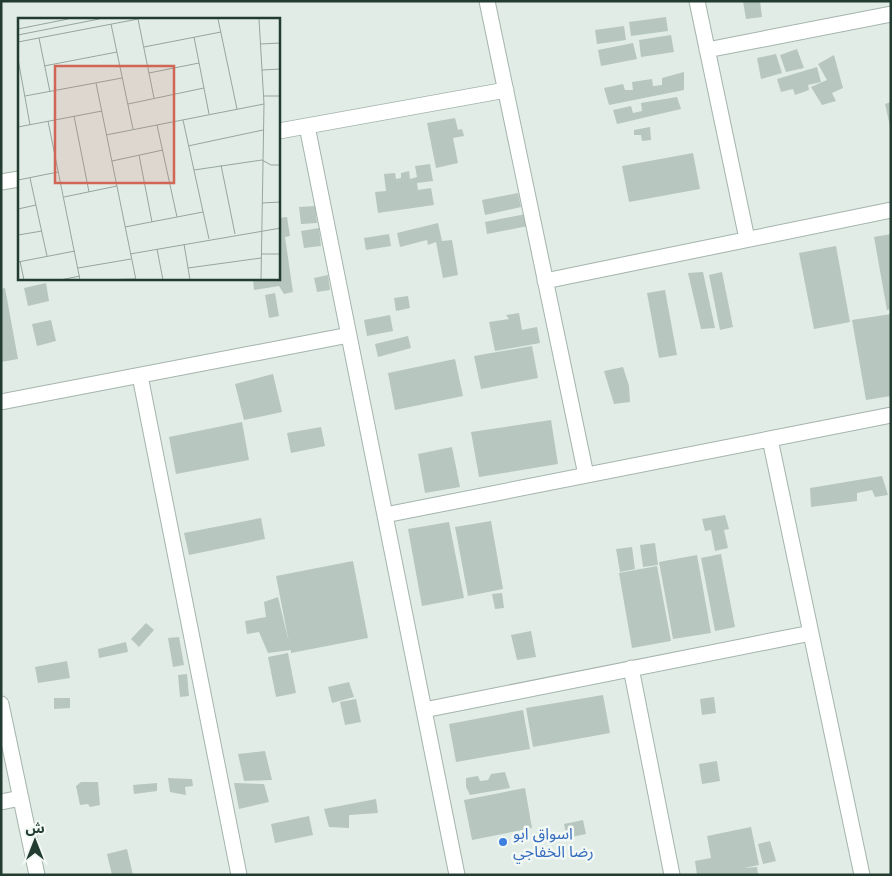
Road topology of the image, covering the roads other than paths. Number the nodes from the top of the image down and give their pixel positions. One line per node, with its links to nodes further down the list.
1 (487, 1): 5 (street)
2 (697, 1): 4 (street)
3 (891, 14): 4 (street)
4 (707, 50): 11 (street)
5 (506, 90): 6 (street); 12 (street)
6 (307, 126): 7 (street); 13 (street)
7 (280, 131)
8 (18, 178): 9 (street)
9 (1, 182)
10 (891, 210): 11 (street)
11 (747, 239): 12 (street)
12 (545, 281): 18 (street)
13 (349, 335): 14 (street); 19 (street)
14 (140, 376): 15 (street); 27 (street)
15 (1, 402)
16 (891, 415): 17 (street)
17 (770, 439): 18 (street); 20 (street)
18 (586, 475): 19 (street)
19 (385, 515): 23 (street)
20 (811, 633): 21 (street); 30 (street)
21 (631, 668): 23 (street); 29 (street)
22 (1, 704): 24 (street)
23 (424, 710): 28 (street)
24 (21, 798): 25 (street); 26 (street)
25 (1, 802)
26 (37, 875)
27 (239, 875)
28 (457, 875)
29 (672, 875)
30 (862, 875)

